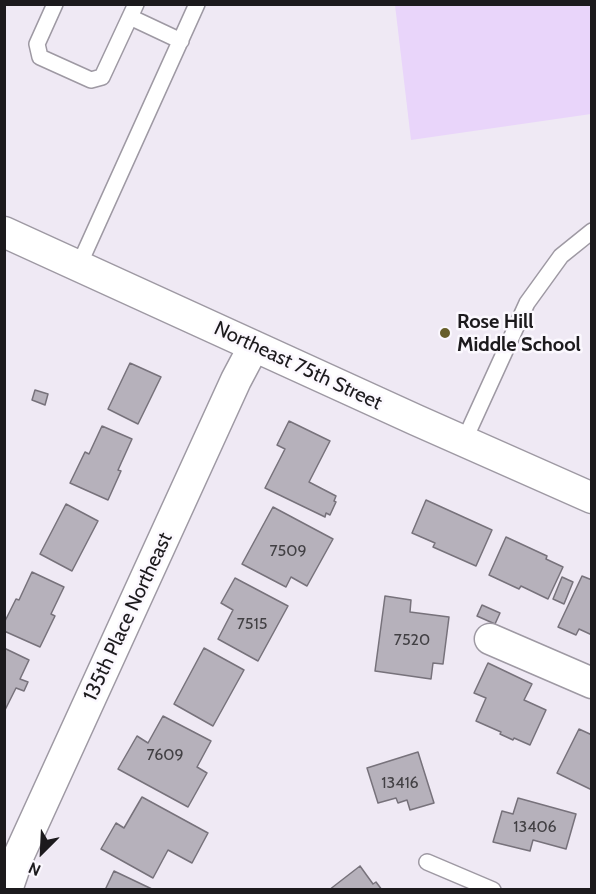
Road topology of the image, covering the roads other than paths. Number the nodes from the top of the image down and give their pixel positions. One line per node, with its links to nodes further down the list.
1 (55, 4): 3 (lane)
2 (197, 4): 4 (lane)
3 (133, 10): 4 (lane)
4 (181, 41): 7 (lane)
5 (591, 231): 9 (lane)
6 (4, 232): 7 (street, Northeast 75th Street)
7 (79, 265): 8 (street, Northeast 75th Street)
8 (254, 346): 9 (street, Northeast 75th Street); 14 (street, 135th Place Northeast)
9 (464, 441): 10 (street, Northeast 75th Street)
10 (591, 498)
11 (490, 639): 12 (street)
12 (591, 683)
13 (427, 862): 15 (lane)
14 (7, 890)
15 (494, 890)

